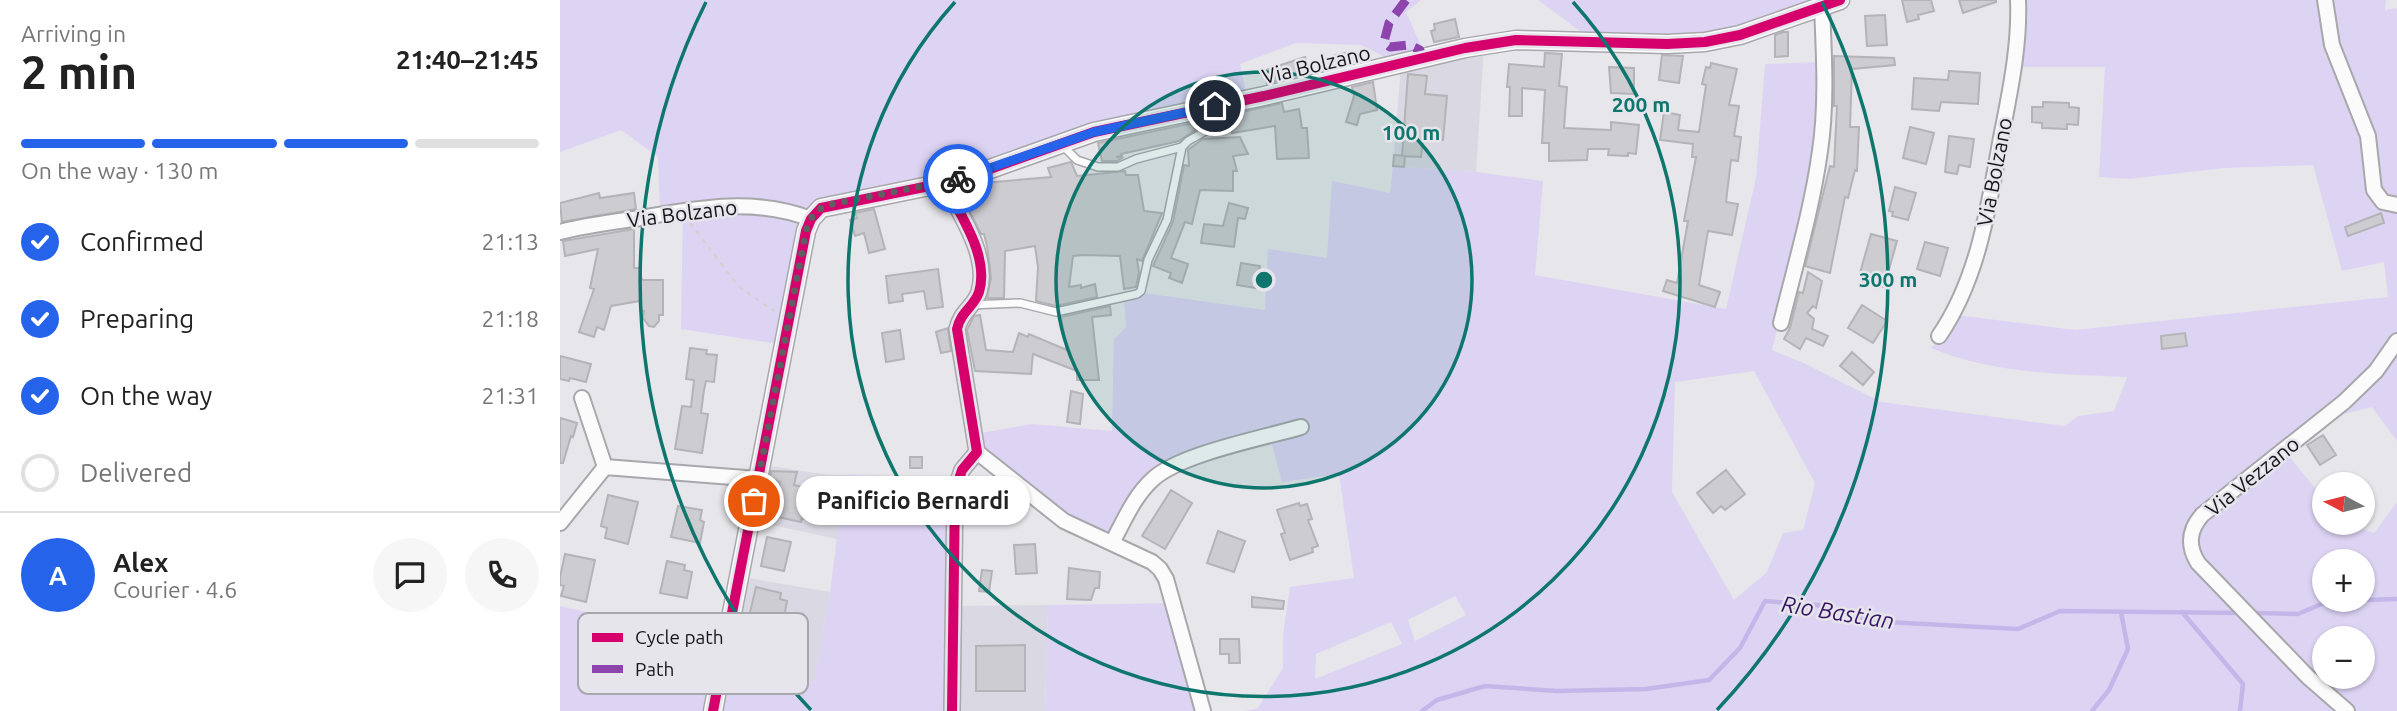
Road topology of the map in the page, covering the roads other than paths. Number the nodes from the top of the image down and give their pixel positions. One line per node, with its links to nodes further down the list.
1 (1840, 0): 4 (street, Via Bolzano)
2 (2018, 0): 14 (street, Via Bolzano)
3 (2325, 0): 9 (street)
4 (1822, 7): 5 (street, Via Bolzano); 13 (street)
5 (1215, 106): 6 (street, Via Bolzano); 7 (lane)
6 (1060, 144): 7 (lane); 8 (street, Via Bolzano)
7 (1182, 147): 12 (lane)
8 (944, 183): 10 (street, Via Bolzano); 12 (street)
9 (2397, 205)
10 (811, 219): 11 (street, Via Bolzano); 20 (street)
11 (560, 232)
12 (970, 305): 18 (street)
13 (1781, 323)
14 (1940, 336)
15 (2397, 341): 26 (street, Via Vezzano)
16 (582, 398): 19 (street)
17 (1301, 427): 22 (street)
18 (977, 452): 22 (street); 24 (street)
19 (605, 467): 20 (street); 21 (street)
20 (758, 479): 23 (street)
21 (560, 523)
22 (1112, 543): 25 (street)
23 (733, 613)
24 (952, 711)
25 (1203, 711)
26 (2347, 711)

